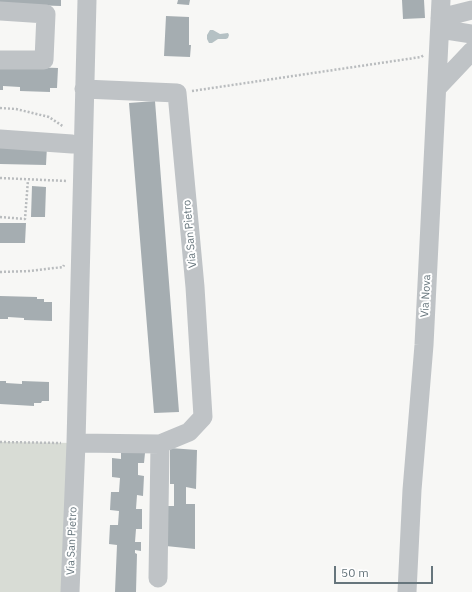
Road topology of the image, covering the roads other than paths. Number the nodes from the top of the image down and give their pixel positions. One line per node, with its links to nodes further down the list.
1 (87, 0): 9 (street, Via San Pietro)
2 (472, 10): 4 (street)
3 (0, 11): 7 (street)
4 (440, 23): 5 (street); 8 (street, Via Nova)
5 (472, 34)
6 (472, 51): 8 (street)
7 (0, 60)
8 (437, 88): 16 (street, Via Nova)
9 (84, 89): 12 (street, Via San Pietro); 13 (street, Via San Pietro)
10 (0, 139): 11 (street)
11 (72, 144)
12 (69, 443): 13 (street, Via San Pietro); 15 (street, Via San Pietro)
13 (160, 444): 14 (street)
14 (158, 578)
15 (70, 592)
16 (407, 592)

